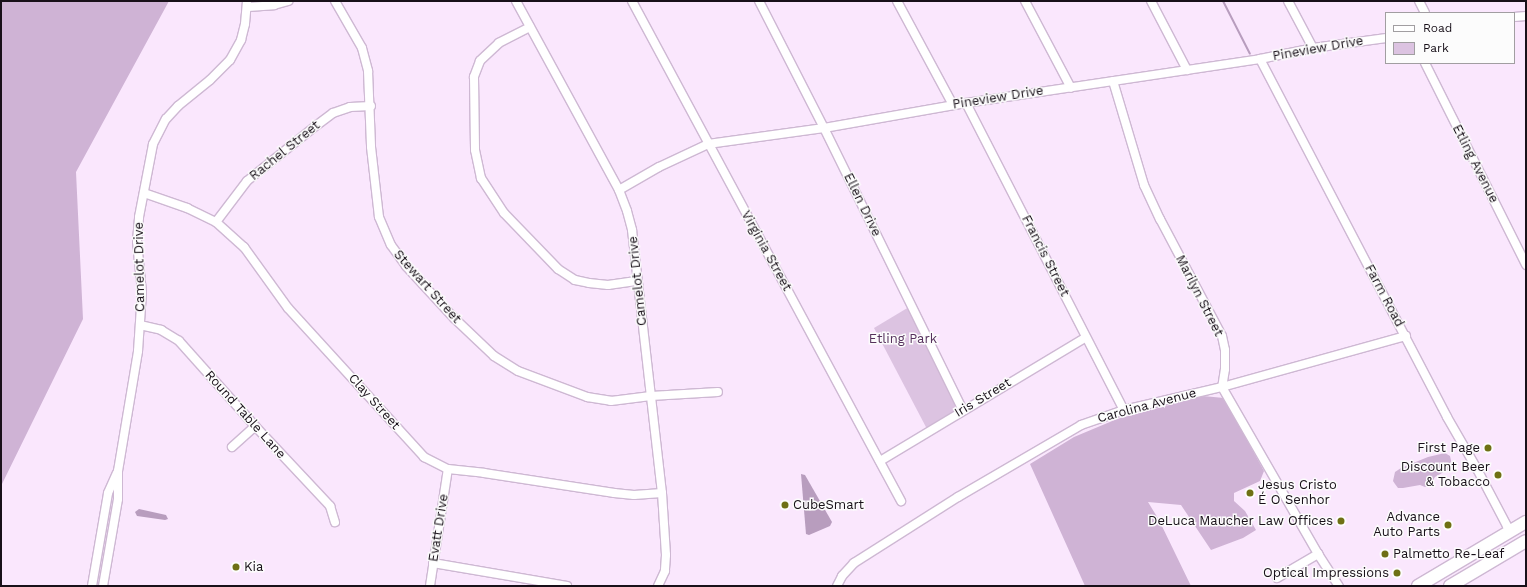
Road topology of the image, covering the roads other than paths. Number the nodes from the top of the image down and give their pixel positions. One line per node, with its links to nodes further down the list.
1 (288, 1): 11 (street)
2 (335, 1): 25 (street, Stewart Street)
3 (516, 1): 15 (street, Camelot Drive)
4 (632, 1): 27 (street, Virginia Street)
5 (759, 1): 26 (street, Ellen Drive)
6 (897, 1): 24 (street)
7 (1025, 1): 22 (street)
8 (1151, 1): 20 (street)
9 (1288, 1): 17 (street)
10 (1418, 1): 12 (street)
11 (248, 4): 29 (street, Camelot Drive)
12 (1424, 12)
13 (1526, 16): 14 (street)
14 (1515, 17)
15 (530, 27): 28 (street, Camelot Drive); 32 (street)
16 (1385, 38): 17 (street, Pineview Drive)
17 (1313, 48): 18 (street, Pineview Drive)
18 (1260, 59): 20 (street, Pineview Drive); 34 (street, Farm Road)
19 (1426, 64): 31 (street, Etling Avenue)
20 (1187, 70): 21 (street, Pineview Drive)
21 (1113, 81): 22 (street, Pineview Drive); 36 (street, Marilyn Street)
22 (1071, 88): 23 (street, Pineview Drive)
23 (966, 103): 24 (street, Pineview Drive); 35 (street, Francis Street)
24 (953, 105): 26 (street, Pineview Drive)
25 (371, 106): 30 (street, Rachel Street); 38 (street, Stewart Street)
26 (824, 128): 27 (street, Pineview Drive); 39 (street, Ellen Drive)
27 (708, 144): 28 (street, Pineview Drive); 43 (street, Virginia Street)
28 (619, 190): 32 (street, Camelot Drive)
29 (144, 193): 30 (street, Clay Street); 33 (street, Camelot Drive)
30 (216, 222): 44 (street, Clay Street)
31 (1526, 265)
32 (638, 281): 38 (street, Camelot Drive)
33 (140, 325): 41 (street, Round Table Lane); 45 (street, Camelot Drive)
34 (1406, 336): 36 (street, Carolina Avenue); 50 (street, Farm Road)
35 (1086, 337): 39 (street, Iris Street); 40 (street, Francis Street)
36 (1222, 387): 40 (street, Carolina Avenue); 52 (street)
37 (718, 392): 38 (street, Stewart Street)
38 (651, 396): 46 (street, Camelot Drive)
39 (963, 410): 43 (street, Iris Street)
40 (1124, 410): 61 (street, Carolina Avenue)
41 (255, 426): 42 (street); 48 (street, Round Table Lane)
42 (232, 447)
43 (880, 461): 47 (street, Virginia Street)
44 (448, 469): 46 (street, Clay Street); 53 (street, Evatt Drive)
45 (118, 471): 56 (street, Camelot Drive); 57 (street, Camelot Drive)
46 (662, 493): 60 (street, Camelot Drive)
47 (901, 501)
48 (335, 522)
49 (1526, 522): 50 (main road)
50 (1511, 531): 54 (main road); 63 (main road)
51 (1526, 541): 54 (main road)
52 (1318, 554): 55 (street); 62 (street)
53 (433, 564): 58 (street, Evatt Drive); 59 (street)
54 (1487, 564): 64 (main road)
55 (1277, 578)
56 (92, 586)
57 (104, 586)
58 (430, 586)
59 (567, 586)
60 (658, 586)
61 (837, 586)
62 (1339, 586)
63 (1418, 586)
64 (1450, 586)

